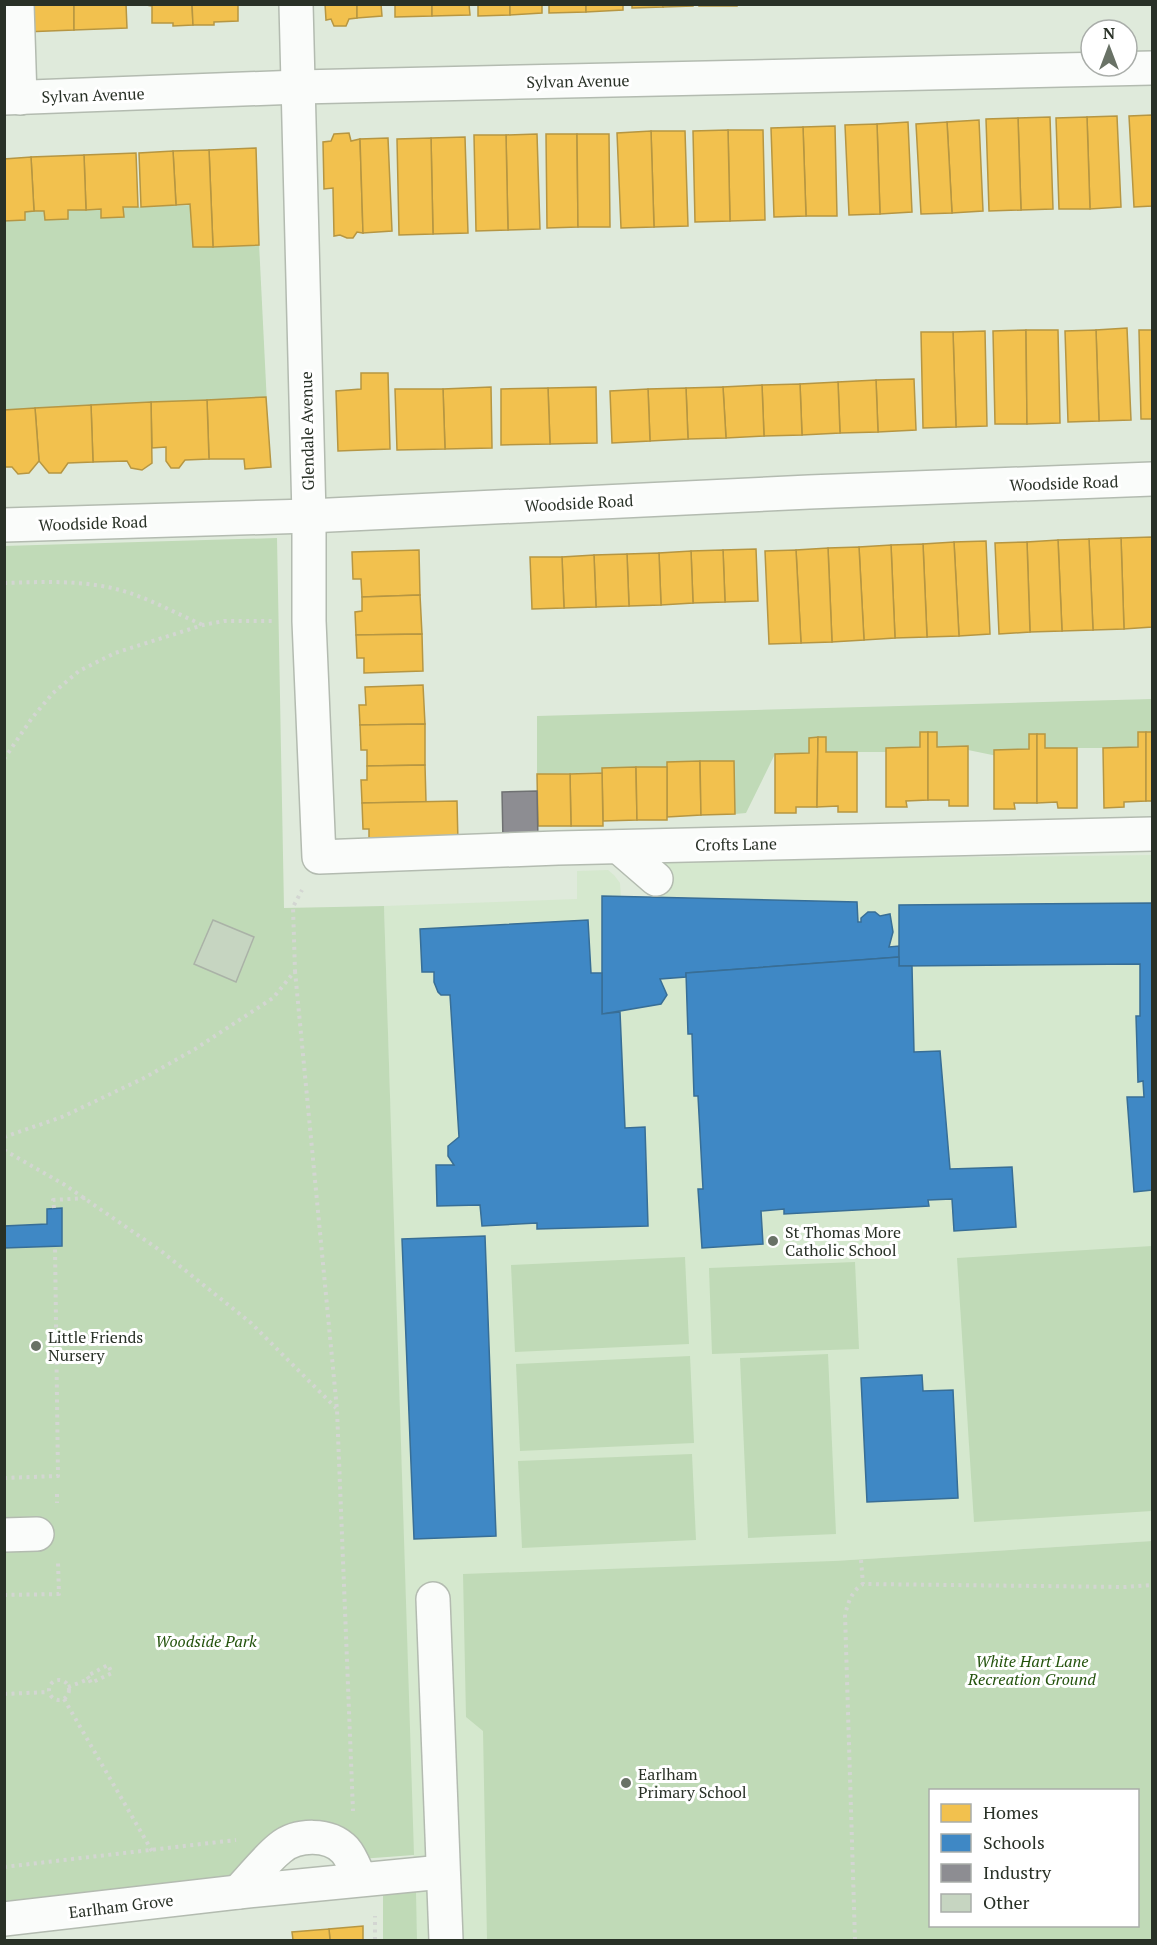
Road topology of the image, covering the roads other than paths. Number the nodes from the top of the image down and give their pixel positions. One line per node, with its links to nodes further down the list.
1 (17, 4): 5 (street)
2 (296, 4): 4 (street, Glendale Avenue)
3 (1152, 68): 4 (street, Sylvan Avenue)
4 (299, 87): 5 (street, Sylvan Avenue); 7 (street, Glendale Avenue)
5 (12, 98)
6 (1152, 479): 7 (street, Woodside Road)
7 (309, 516): 8 (street, Woodside Road); 11 (street, Glendale Avenue)
8 (4, 525)
9 (1152, 834): 10 (street, Crofts Lane)
10 (619, 847): 11 (street, Crofts Lane); 12 (street)
11 (319, 857)
12 (656, 879)
13 (37, 1534): 14 (street)
14 (4, 1535)
15 (433, 1599): 16 (street)
16 (428, 1874): 17 (street, Earlham Grove); 20 (street)
17 (360, 1880): 18 (street, Earlham Grove); 18 (street)
18 (238, 1892): 19 (street, Earlham Grove)
19 (4, 1919)
20 (446, 1941)

